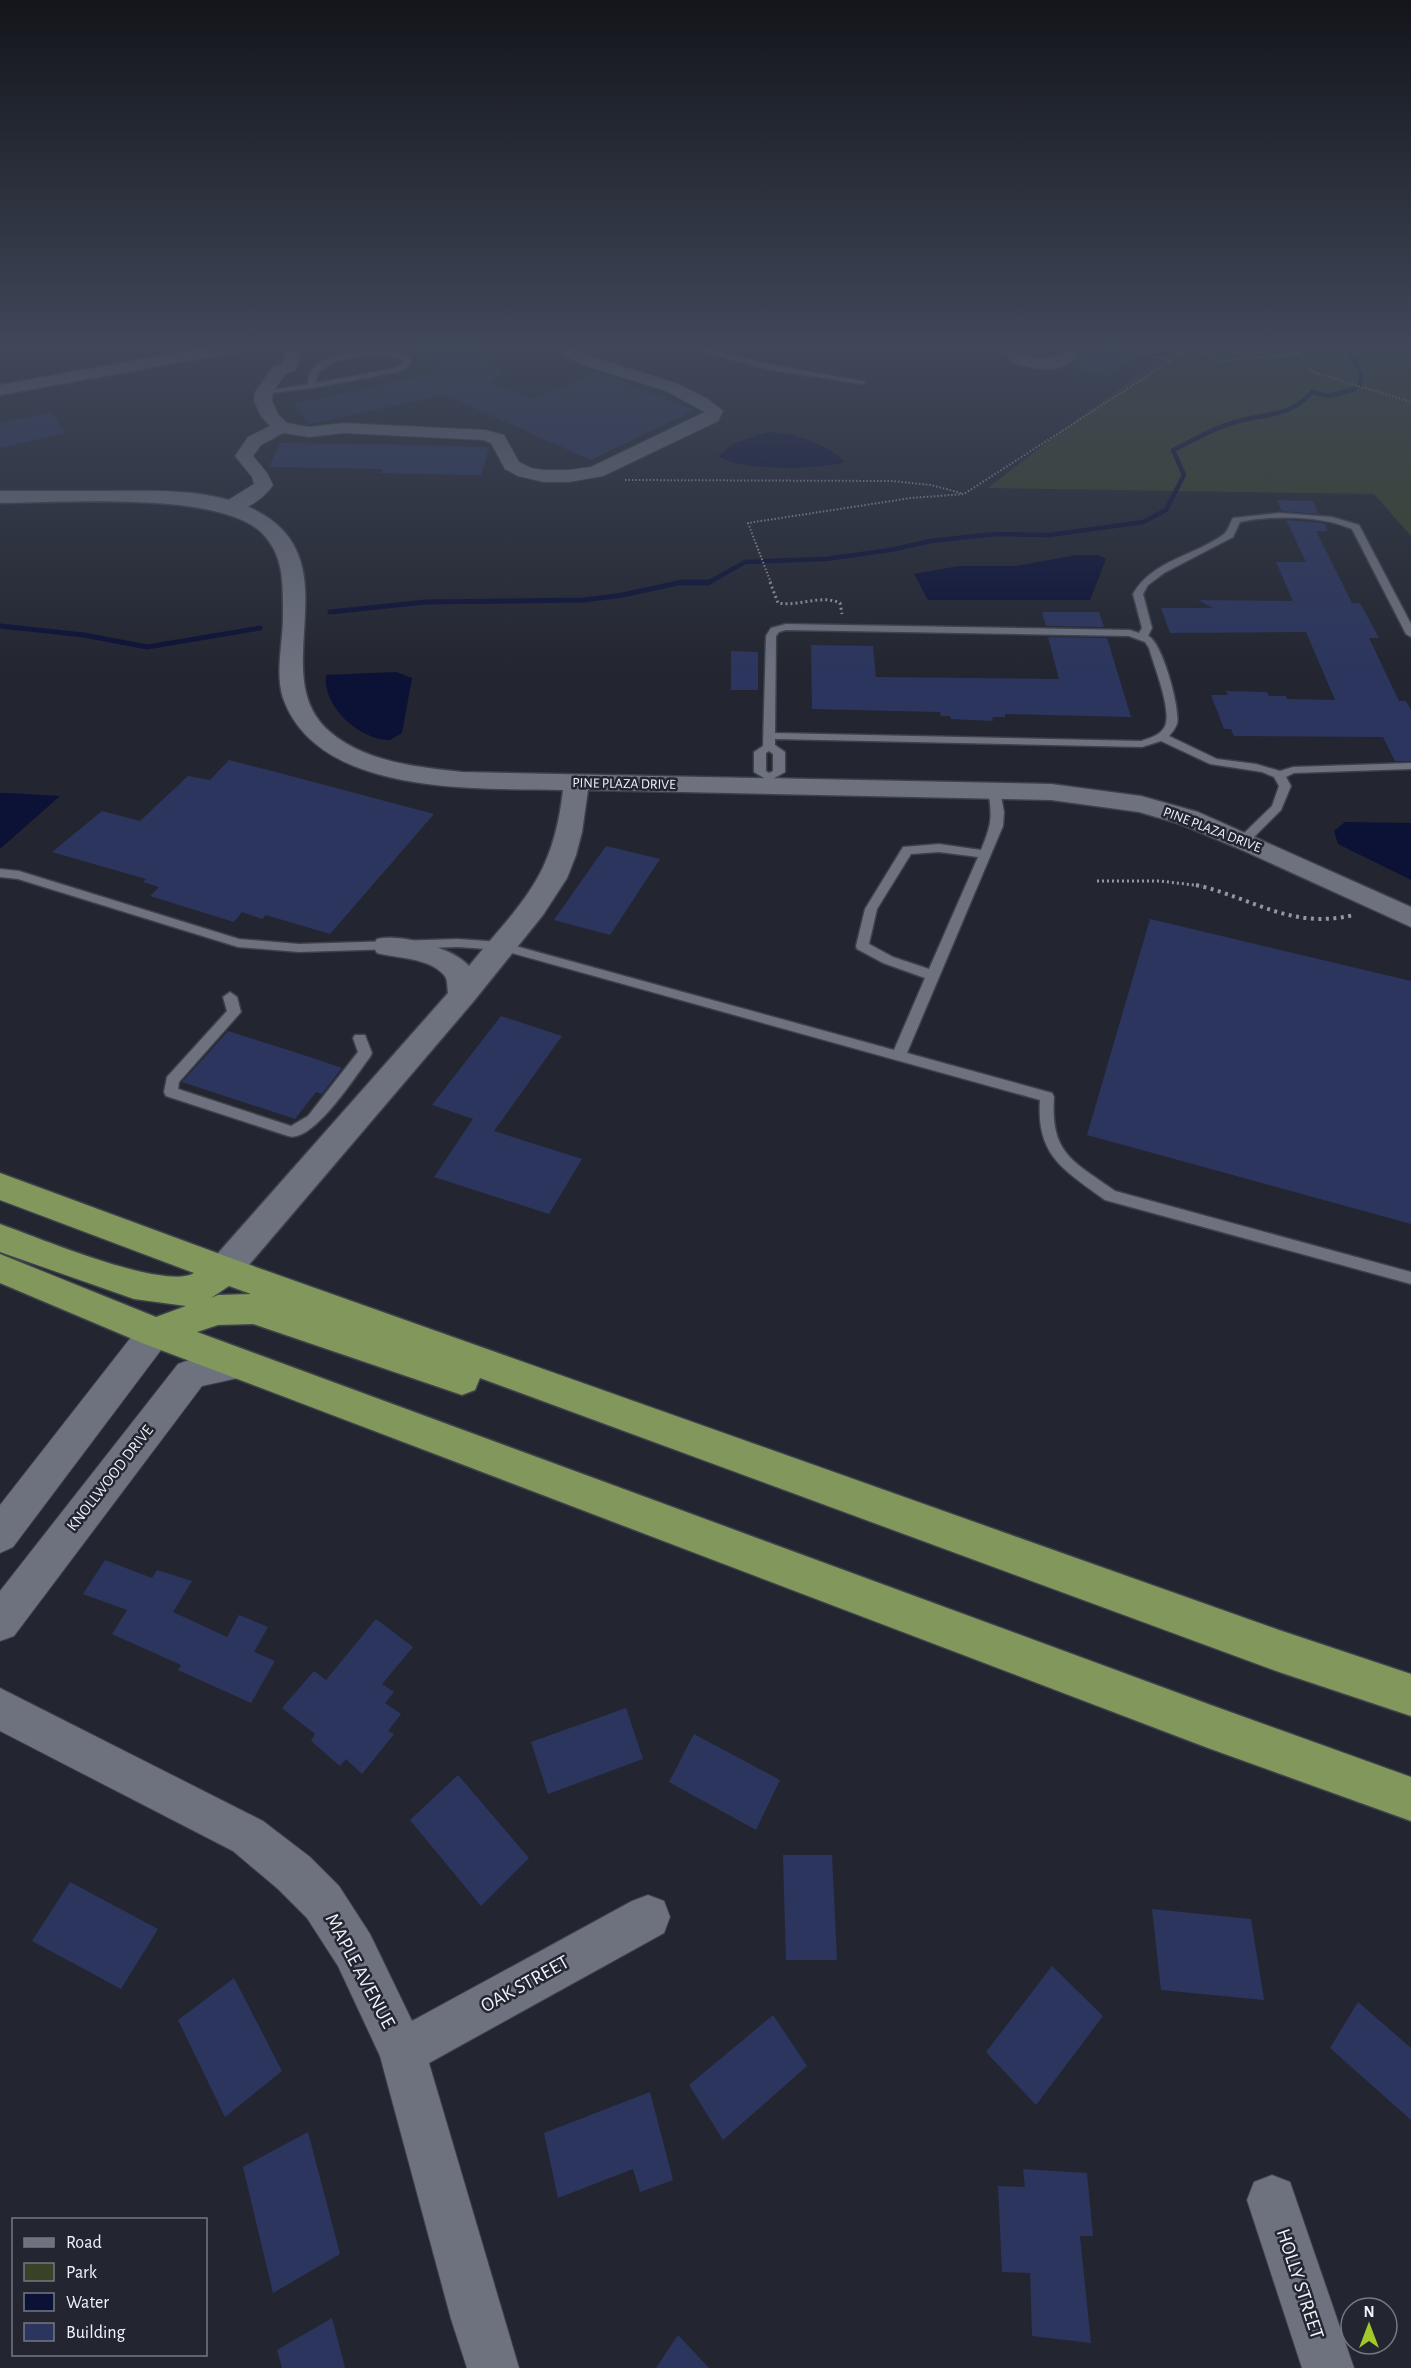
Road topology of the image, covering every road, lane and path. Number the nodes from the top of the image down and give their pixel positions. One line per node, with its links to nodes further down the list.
1 (246, 454): 8 (street)
2 (506, 454): 5 (street)
3 (635, 454): 5 (street)
4 (1027, 454): 6 (path)
5 (596, 472): 6 (path)
6 (964, 494): 9 (path)
7 (0, 497): 8 (street, PINE PLAZA DRIVE)
8 (229, 508): 17 (street, PINE PLAZA DRIVE)
9 (842, 628): 11 (lane); 13 (lane)
10 (1411, 634): 11 (lane)
11 (1143, 636): 12 (lane)
12 (1162, 737): 13 (lane); 15 (lane)
13 (770, 741): 16 (lane); 16 (lane)
14 (1411, 766): 15 (lane)
15 (1280, 776): 19 (lane)
16 (768, 782): 17 (street, PINE PLAZA DRIVE); 18 (street, PINE PLAZA DRIVE)
17 (576, 783): 26 (street)
18 (994, 791): 19 (street, PINE PLAZA DRIVE); 20 (lane)
19 (1243, 841): 24 (street, PINE PLAZA DRIVE)
20 (984, 854): 27 (lane); 27 (lane)
21 (0, 873): 25 (lane)
22 (1097, 881): 23 (path)
23 (1360, 912)
24 (1411, 918)
25 (387, 945): 26 (lane); 28 (street)
26 (501, 946): 28 (street); 31 (lane)
27 (932, 975): 31 (lane)
28 (462, 996): 35 (street)
29 (230, 997): 30 (lane)
30 (360, 1038)
31 (898, 1057): 36 (lane)
32 (0, 1186): 35 (highway)
33 (0, 1238): 35 (highway)
34 (0, 1268): 37 (highway)
35 (224, 1270): 39 (highway)
36 (1411, 1278)
37 (155, 1332): 38 (highway); 39 (highway); 40 (street)
38 (240, 1364): 41 (street, KNOLLWOOD DRIVE); 44 (highway)
39 (715, 1447): 42 (highway)
40 (0, 1535)
41 (0, 1622)
42 (1411, 1695)
43 (0, 1709): 46 (street, MAPLE AVENUE)
44 (1411, 1799)
45 (648, 1917): 46 (street, OAK STREET)
46 (402, 2052): 48 (street, MAPLE AVENUE)
47 (1272, 2200): 49 (street, HOLLY STREET)
48 (493, 2368)
49 (1328, 2368)

